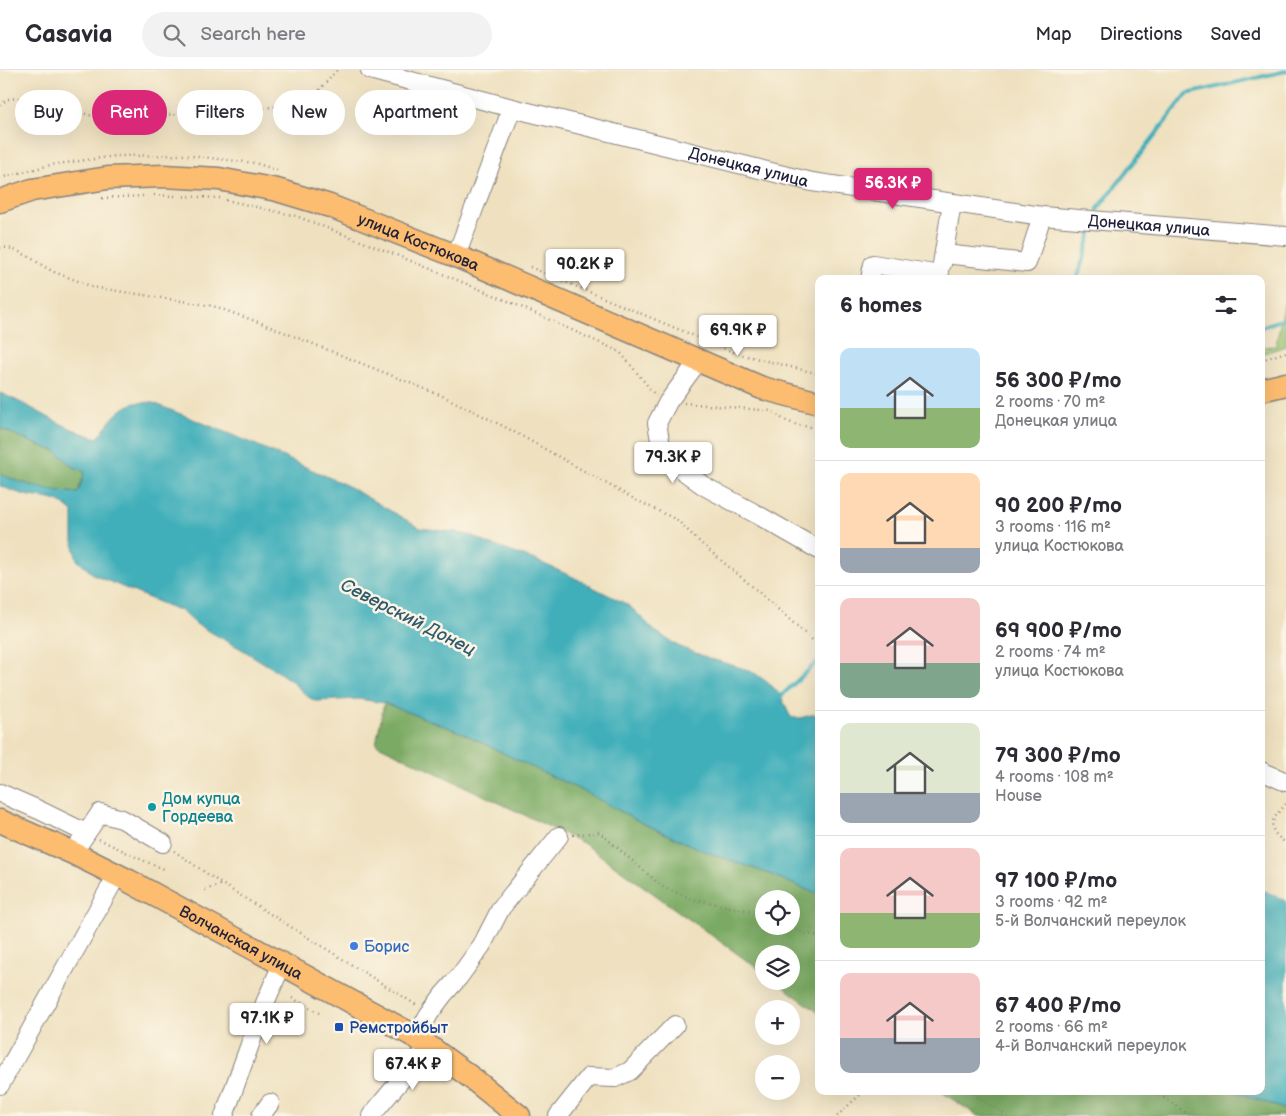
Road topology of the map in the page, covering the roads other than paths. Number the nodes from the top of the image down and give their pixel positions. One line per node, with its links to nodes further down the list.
1 (370, 70): 2 (street, Донецкая улица)
2 (512, 108): 4 (street, Донецкая улица); 8 (street)
3 (0, 201): 8 (main road, улица Костюкова)
4 (952, 203): 5 (street, Донецкая улица); 7 (street)
5 (1042, 216): 6 (street, Донецкая улица); 7 (street)
6 (1286, 236)
7 (944, 254): 11 (street)
8 (456, 256): 12 (main road, улица Костюкова)
9 (871, 275): 10 (street)
10 (930, 275)
11 (940, 275)
12 (699, 360): 15 (main road, улица Костюкова); 16 (street)
13 (1286, 384): 14 (main road)
14 (1265, 389)
15 (815, 402)
16 (815, 548)
17 (1265, 773): 18 (street)
18 (1286, 782)
19 (0, 793): 21 (street)
20 (0, 821): 24 (main road, Волчанская улица)
21 (86, 833): 23 (street); 24 (street)
22 (559, 836): 28 (street)
23 (163, 843)
24 (73, 853): 25 (main road, Волчанская улица)
25 (117, 875): 26 (main road, Волчанская улица); 29 (street)
26 (282, 964): 28 (main road, Волчанская улица); 30 (street)
27 (675, 1025): 33 (street)
28 (422, 1042): 31 (street); 32 (main road, Волчанская улица)
29 (0, 1085)
30 (224, 1116)
31 (371, 1116)
32 (519, 1116)
33 (558, 1116)

